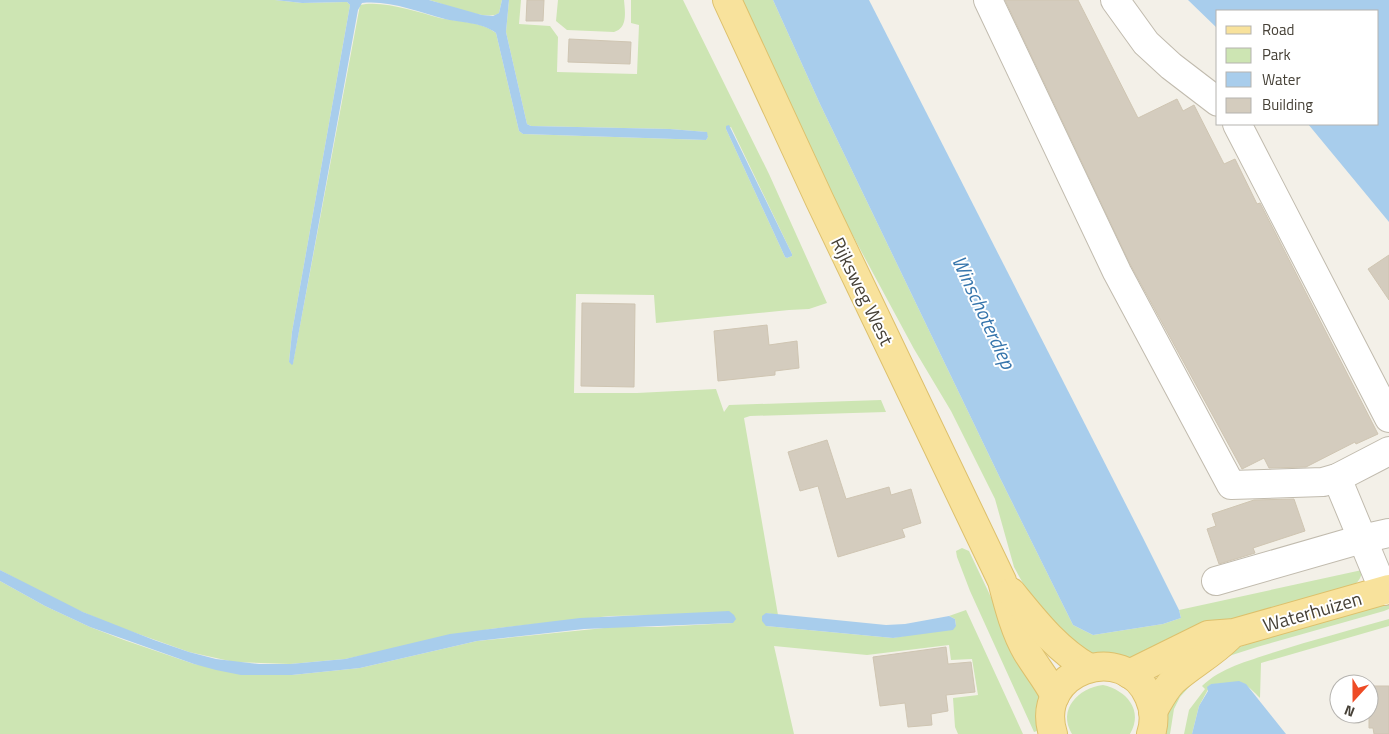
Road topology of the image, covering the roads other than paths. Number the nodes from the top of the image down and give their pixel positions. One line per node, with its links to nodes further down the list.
1 (727, 0): 11 (main road, Rijksweg West)
2 (988, 0): 8 (lane)
3 (1115, 0): 4 (lane)
4 (1216, 100)
5 (1238, 125): 6 (lane)
6 (1389, 418)
7 (1389, 451): 8 (lane)
8 (1337, 478): 10 (lane)
9 (1389, 533): 10 (lane)
10 (1362, 540): 12 (lane); 13 (lane)
11 (1002, 581): 15 (main road, Rijksweg West); 17 (main road, Rijksweg West)
12 (1216, 581)
13 (1386, 590): 14 (main road, Waterhuizen)
14 (1234, 633): 16 (main road, Waterhuizen); 18 (main road, Waterhuizen)
15 (1089, 668): 16 (main road); 17 (main road)
16 (1129, 674): 18 (main road)
17 (1055, 696): 19 (main road)
18 (1152, 722)
19 (1053, 734)

